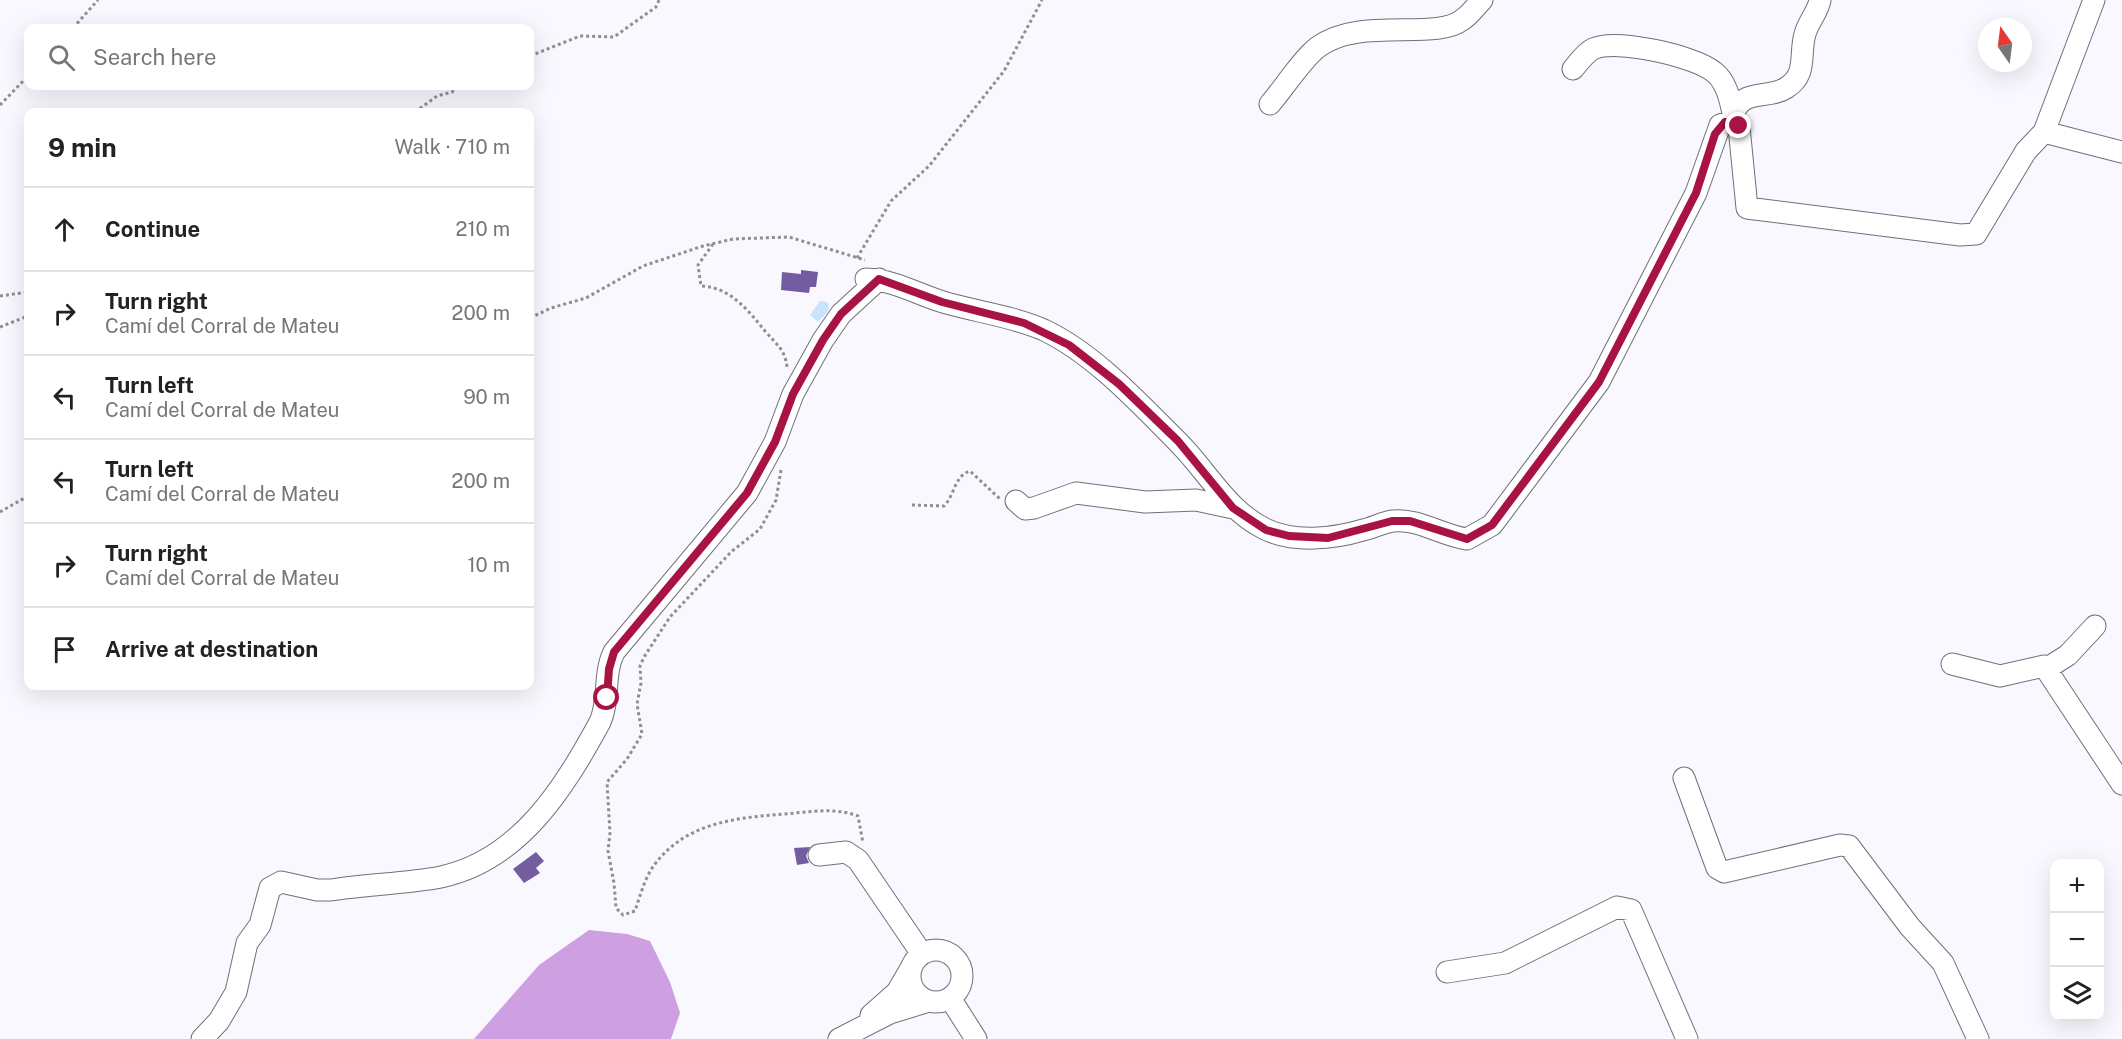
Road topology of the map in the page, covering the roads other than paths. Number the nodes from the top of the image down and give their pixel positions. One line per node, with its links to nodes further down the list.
1 (1482, 0): 5 (street)
2 (1820, 0): 6 (street)
3 (2094, 0): 7 (street)
4 (1573, 69): 6 (street)
5 (1270, 104)
6 (1732, 117): 7 (street); 10 (street)
7 (2044, 132): 8 (street)
8 (2122, 152)
9 (1020, 505): 10 (street)
10 (1233, 508): 21 (street)
11 (2095, 626): 13 (street)
12 (1952, 664): 13 (street)
13 (2046, 669): 15 (street)
14 (1684, 778): 25 (street)
15 (2122, 784)
16 (819, 855): 17 (street)
17 (916, 961): 19 (street); 19 (street); 20 (street)
18 (1448, 972): 24 (street)
19 (939, 1000): 20 (street); 23 (street)
20 (860, 1026): 22 (street)
21 (202, 1039)
22 (839, 1039)
23 (976, 1039)
24 (1687, 1039)
25 (1978, 1039)

